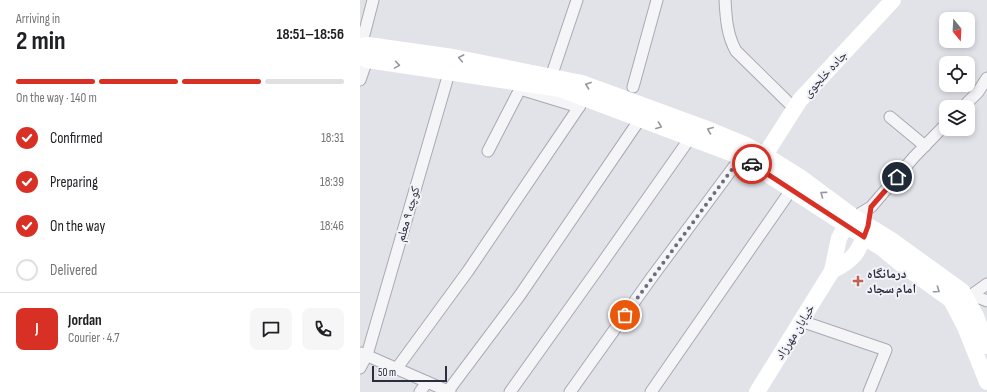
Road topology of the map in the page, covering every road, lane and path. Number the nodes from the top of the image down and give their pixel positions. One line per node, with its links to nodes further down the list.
1 (372, 0): 6 (street)
2 (577, 0): 8 (street)
3 (657, 0): 11 (street)
4 (725, 0): 14 (street)
5 (893, 0): 14 (main road, جاده خلجوی)
6 (362, 52): 7 (main road, one-way to 7); 8 (main road, one-way to 6); 9 (street)
7 (449, 73): 13 (main road); 33 (street, کوچه ۹ معلم)
8 (551, 77): 21 (main road, one-way to 8)
9 (360, 80)
10 (985, 85): 12 (street)
11 (634, 87)
12 (970, 100)
13 (581, 102): 16 (main road); 20 (street); 35 (street)
14 (795, 109): 21 (main road, جاده خلجوی)
15 (890, 117): 19 (street)
16 (640, 119): 18 (main road, one-way to 18); 39 (street)
17 (939, 131): 19 (street)
18 (690, 138): 22 (main road); 40 (street)
19 (925, 146): 24 (street)
20 (488, 151)
21 (765, 155): 25 (main road, one-way to 21)
22 (741, 157): 23 (main road); 41 (street)
23 (791, 190): 25 (main road); 42 (street)
24 (871, 207): 25 (street); 26 (street)
25 (850, 221): 26 (main road); 27 (main road)
26 (866, 232): 27 (main road); 29 (main road); 37 (main road, one-way to 37)
27 (832, 271): 31 (main road, خیابان مهرزاد)
28 (987, 284): 29 (street)
29 (969, 297): 30 (street); 32 (main road)
30 (987, 301)
31 (802, 321): 43 (main road, خیابان مهرزاد); 44 (street)
32 (987, 346)
33 (363, 354): 34 (street, کوچه ۹ معلم); 35 (street)
34 (360, 368)
35 (397, 368): 36 (street)
36 (427, 382): 38 (street); 39 (street)
37 (987, 382)
38 (420, 392)
39 (449, 392)
40 (510, 392)
41 (570, 392)
42 (651, 392)
43 (757, 392)
44 (869, 392)

